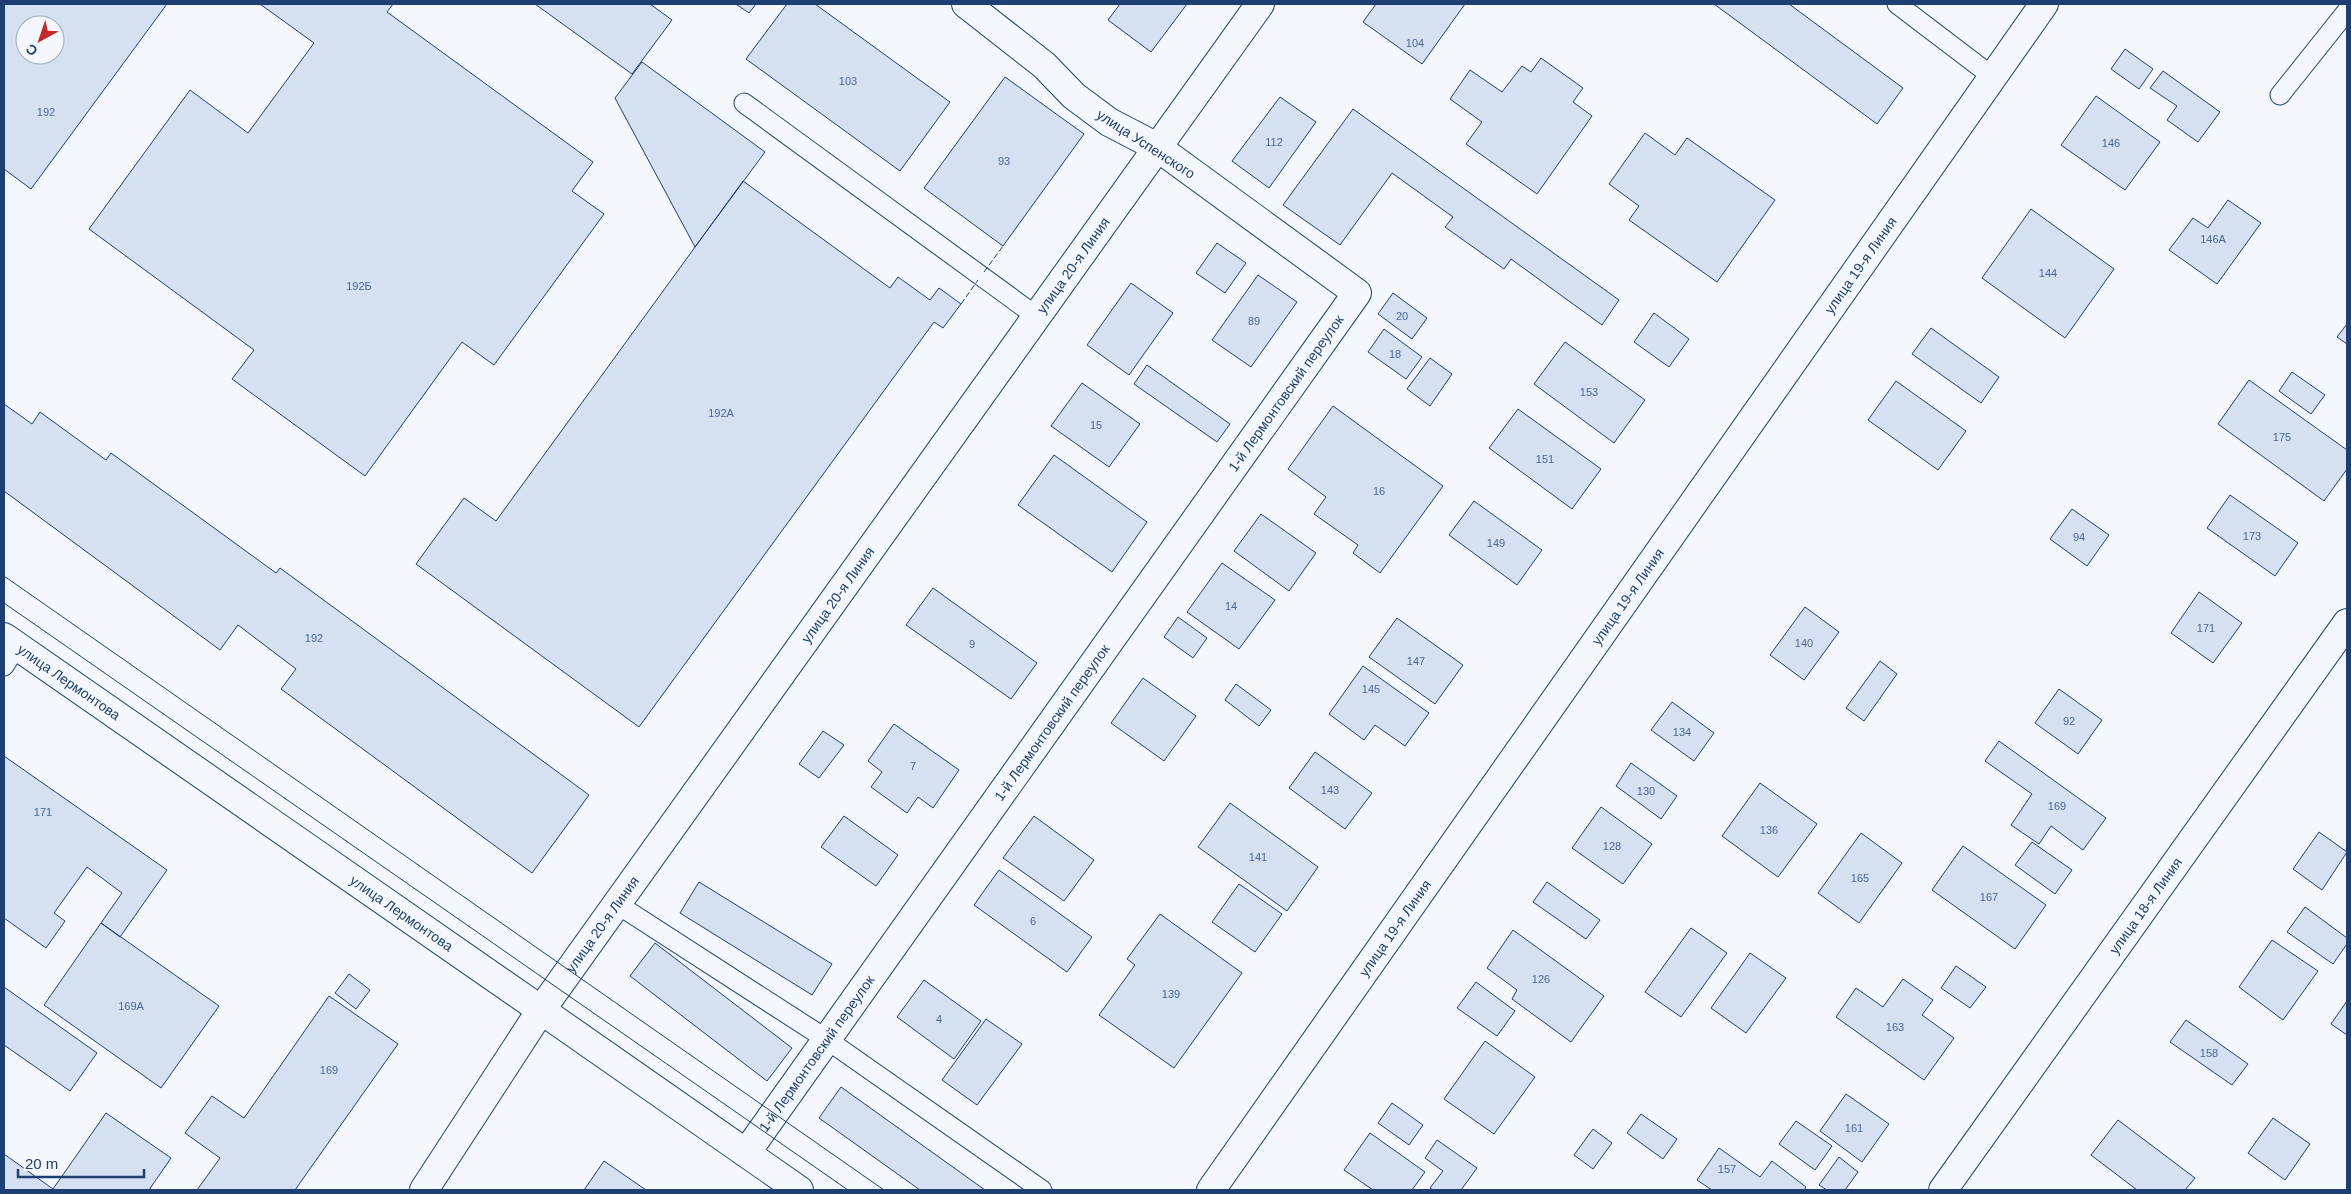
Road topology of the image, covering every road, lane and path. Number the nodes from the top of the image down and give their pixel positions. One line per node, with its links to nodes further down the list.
1 (966, 4): 9 (street, улица Успенского)
2 (1260, 4): 9 (street, улица 20-я Линия)
3 (1897, 4): 6 (lane)
4 (2044, 4): 6 (street, улица 19-я Линия)
5 (2347, 11): 7 (lane)
6 (1993, 77): 21 (street, улица 19-я Линия)
7 (2280, 95)
8 (744, 103): 11 (lane)
9 (1157, 147): 10 (street, улица Успенского); 11 (street, улица 20-я Линия)
10 (1358, 293): 16 (street, 1-й Лермонтовский переулок)
11 (1036, 316): 14 (street, улица 20-я Линия)
12 (2347, 623): 22 (street, улица 18-я Линия)
13 (8, 650): 15 (street, улица Лермонтова)
14 (617, 904): 15 (street, улица 20-я Линия); 16 (lane)
15 (541, 1010): 17 (street, улица Лермонтова); 18 (street, улица 20-я Линия)
16 (826, 1039): 17 (street, 1-й Лермонтовский переулок); 20 (lane)
17 (746, 1153): 19 (street, улица Лермонтова)
18 (424, 1190)
19 (799, 1190)
20 (1042, 1190)
21 (1211, 1190)
22 (1943, 1190)

